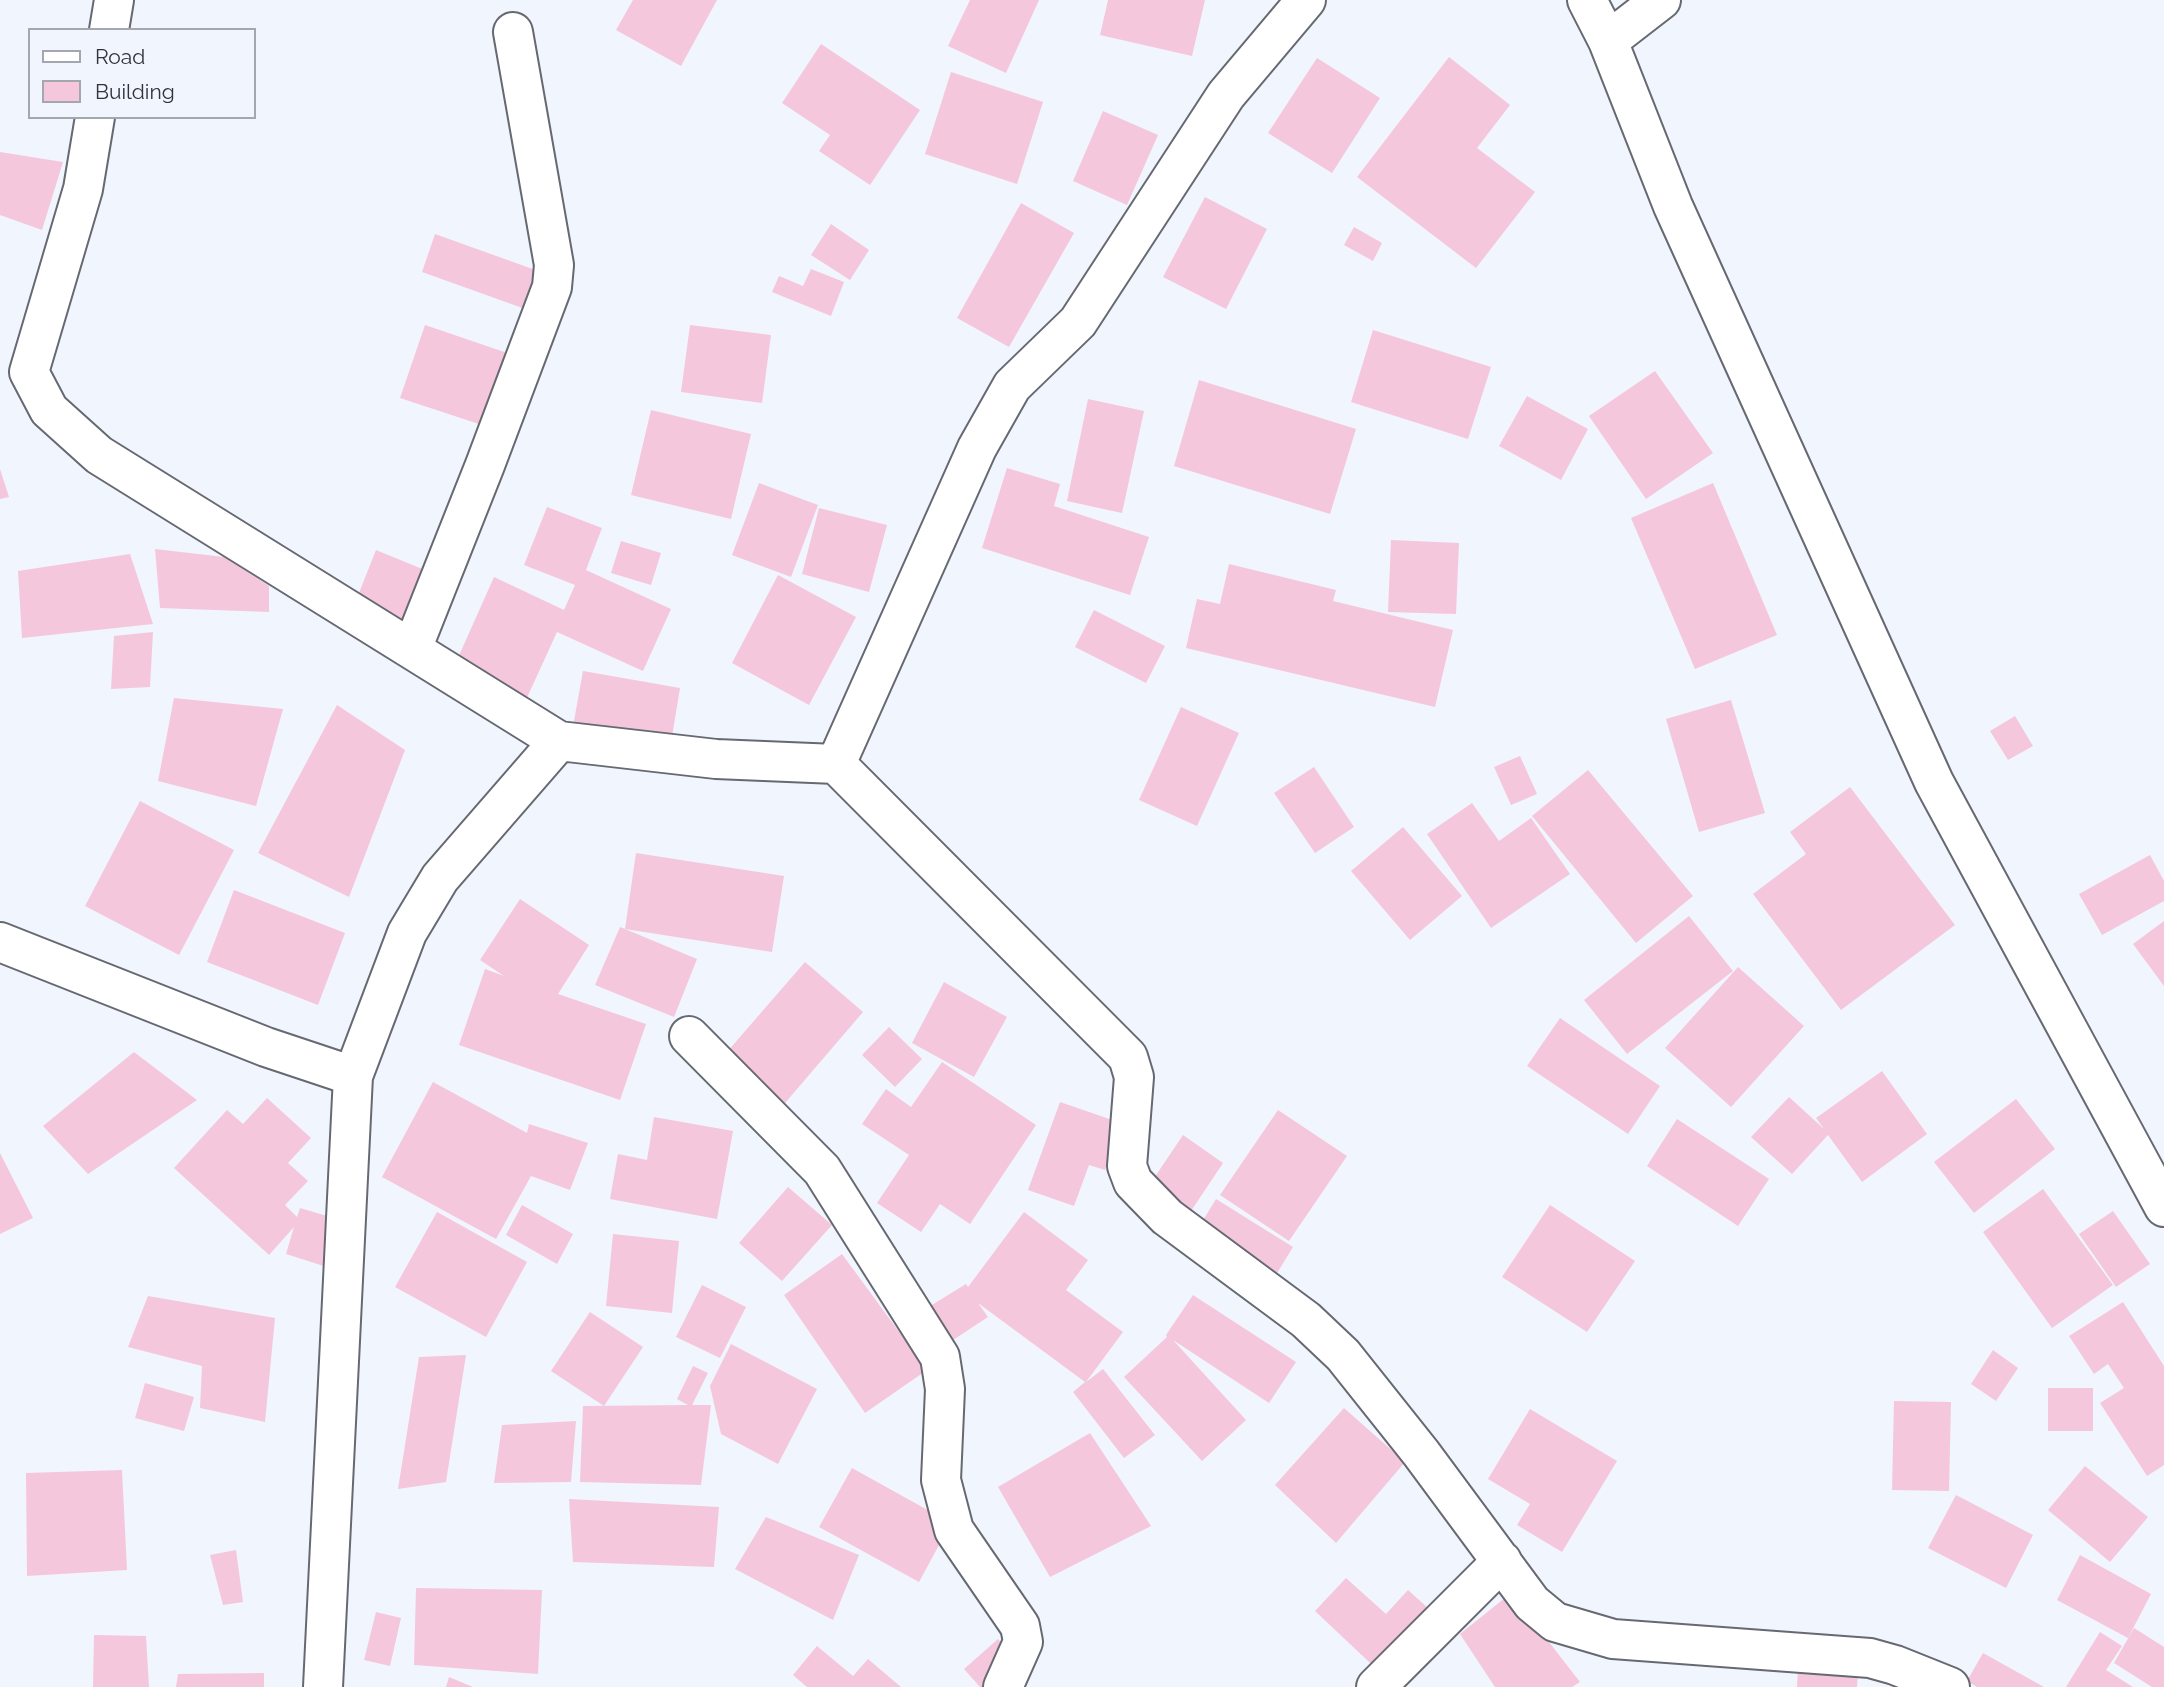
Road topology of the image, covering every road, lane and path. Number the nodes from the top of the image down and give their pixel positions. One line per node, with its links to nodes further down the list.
1 (114, 0): 5 (street)
2 (1306, 0): 12 (street)
3 (1587, 0): 7 (street)
4 (1661, 0): 7 (street)
5 (109, 28)
6 (513, 32): 10 (street)
7 (1608, 41): 16 (street)
8 (94, 119): 9 (street)
9 (14, 376): 10 (street)
10 (412, 649): 11 (street)
11 (559, 741): 12 (street); 15 (street)
12 (836, 764): 17 (street)
13 (0, 942): 15 (street)
14 (689, 1036): 19 (street)
15 (353, 1076): 18 (street)
16 (2164, 1207)
17 (1502, 1562): 20 (street); 21 (street)
18 (323, 1687)
19 (1003, 1687)
20 (1376, 1687)
21 (1951, 1687)

